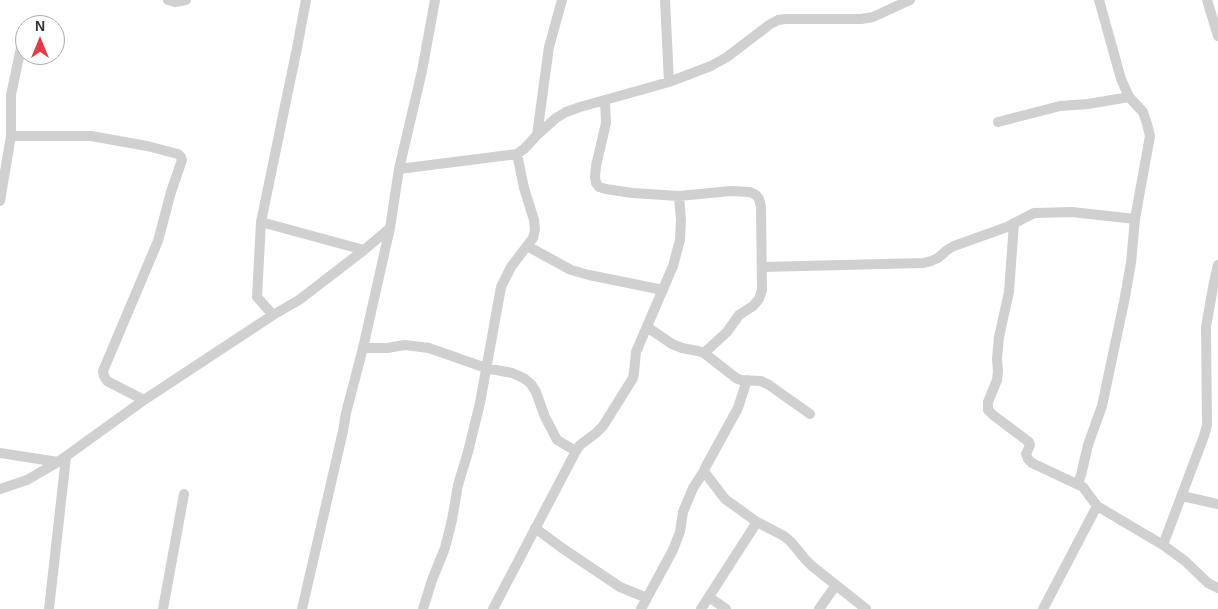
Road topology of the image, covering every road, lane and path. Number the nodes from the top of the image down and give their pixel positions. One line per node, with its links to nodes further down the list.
1 (168, 0): 2 (street)
2 (186, 0)
3 (306, 0): 23 (street)
4 (435, 0): 19 (street)
5 (562, 0): 16 (street)
6 (665, 0): 12 (street)
7 (910, 0): 12 (street)
8 (1100, 0): 13 (street)
9 (1207, 0): 10 (street)
10 (1218, 36)
11 (17, 65): 17 (street)
12 (669, 82): 14 (street)
13 (1129, 97): 15 (street); 22 (street)
14 (605, 100): 16 (street); 20 (street)
15 (998, 122)
16 (537, 135): 18 (street)
17 (11, 136): 21 (street); 37 (street)
18 (517, 154): 19 (street); 26 (street)
19 (399, 169): 25 (street)
20 (679, 196): 29 (street); 30 (street)
21 (0, 201)
22 (1135, 219): 24 (street); 44 (street)
23 (261, 222): 27 (street); 31 (street)
24 (1014, 223): 29 (street); 44 (street)
25 (390, 228): 27 (street); 33 (street)
26 (527, 246): 30 (street); 35 (street)
27 (364, 250): 31 (street)
28 (1218, 265): 38 (street)
29 (762, 268): 34 (street)
30 (663, 290): 32 (street)
31 (274, 316): 37 (street)
32 (647, 327): 34 (street); 40 (street)
33 (363, 348): 35 (street); 59 (street)
34 (704, 354): 36 (street)
35 (486, 368): 40 (street); 60 (street)
36 (748, 380): 39 (street); 43 (street)
37 (144, 400): 42 (street)
38 (1213, 412): 47 (street)
39 (810, 414)
40 (576, 451): 51 (street)
41 (0, 453): 42 (street)
42 (62, 459): 45 (street); 57 (street)
43 (704, 471): 50 (street); 56 (street)
44 (1078, 484): 49 (street)
45 (0, 489)
46 (184, 494): 58 (street)
47 (1182, 496): 48 (street); 52 (street)
48 (1218, 504)
49 (1097, 506): 52 (street); 67 (street)
50 (757, 522): 53 (street); 55 (street)
51 (535, 528): 56 (street); 61 (street)
52 (1163, 544): 54 (street)
53 (836, 584): 65 (street); 66 (street)
54 (1218, 588)
55 (709, 596): 63 (street); 64 (street)
56 (647, 598): 62 (street)
57 (49, 609)
58 (163, 609)
59 (302, 609)
60 (423, 609)
61 (493, 609)
62 (641, 609)
63 (702, 609)
64 (726, 609)
65 (819, 609)
66 (866, 609)
67 (1043, 609)

